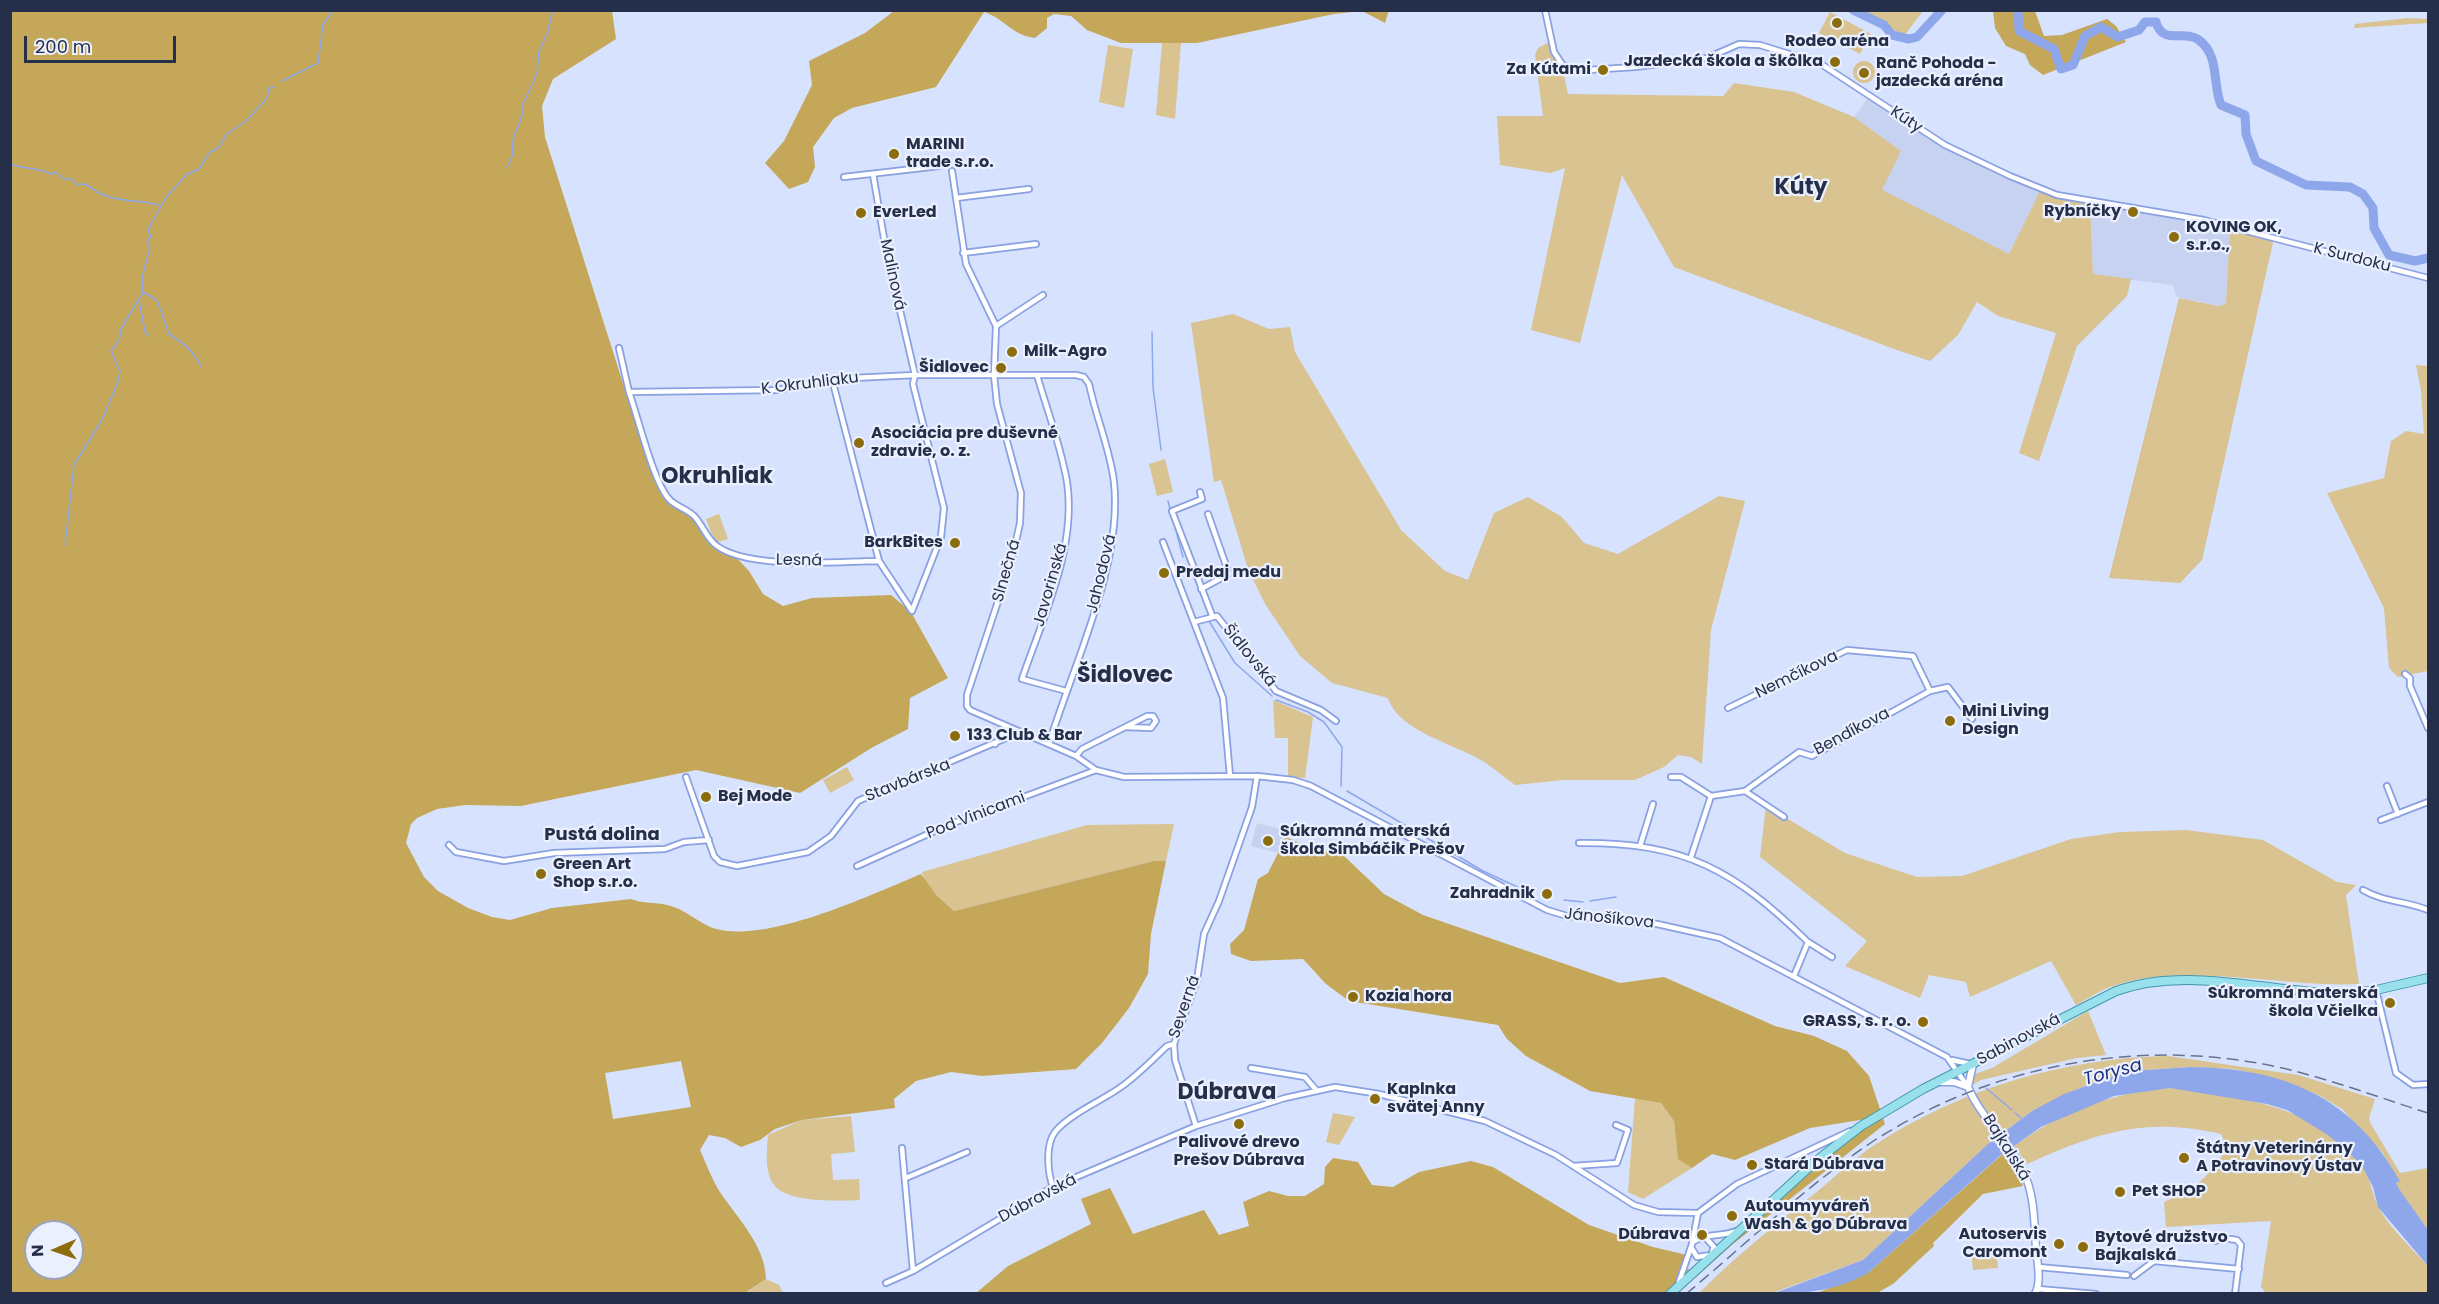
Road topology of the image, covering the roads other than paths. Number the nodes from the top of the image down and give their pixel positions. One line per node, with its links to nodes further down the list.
1 (1545, 10): 8 (street, Kúty)
2 (939, 166): 4 (street)
3 (951, 171): 7 (street)
4 (873, 174): 5 (street); 15 (street, Malinová)
5 (844, 177)
6 (1029, 189): 7 (street)
7 (956, 198): 10 (street)
8 (2275, 238): 11 (street, K Surdoku)
9 (1036, 244): 10 (street)
10 (963, 253): 13 (street)
11 (2428, 278)
12 (1043, 295): 13 (street)
13 (996, 326): 16 (street, Slnečná)
14 (619, 348): 19 (street)
15 (915, 375): 16 (street, K Okruhliaku); 18 (street, K Okruhliaku); 23 (street, Malinová)
16 (994, 375): 17 (street, K Okruhliaku); 34 (street, Slnečná)
17 (1037, 375): 28 (street, Javorinská); 28 (street, Jahodová)
18 (832, 379): 19 (street, K Okruhliaku); 23 (street)
19 (629, 392): 23 (street, Lesná)
20 (1200, 492): 24 (street)
21 (1208, 514): 24 (street)
22 (1163, 543): 26 (street, Šidlovská)
23 (879, 561)
24 (1201, 588): 25 (street)
25 (1212, 615): 26 (street, Šidlovská); 32 (street, Šidlovská)
26 (1194, 622): 41 (street, Šidlovská)
27 (2405, 674): 35 (street)
28 (1066, 691): 37 (street, Jahodová)
29 (1930, 691): 30 (street, Nemčíkova); 31 (street); 46 (street, Bendíkova)
30 (1728, 708)
31 (1971, 719)
32 (1336, 721)
33 (1126, 727): 33 (street); 39 (street)
34 (1009, 728): 36 (street, Slnečná); 38 (street, Stavbárska)
35 (2428, 728)
36 (1020, 732): 37 (street); 38 (street, Stavbárska)
37 (1049, 744): 39 (street)
38 (994, 745): 53 (street, Stavbárska)
39 (1076, 756): 40 (street)
40 (1096, 770): 41 (street); 58 (street, Pod Vinicami)
41 (1230, 776): 42 (street, Jánošíkova)
42 (1257, 776): 63 (street, Jánošíkova); 66 (street, Severná)
43 (686, 777): 53 (street, Stavbárska)
44 (1671, 777): 47 (street)
45 (2387, 786): 50 (street)
46 (1745, 791): 47 (street, Bendíkova); 51 (street)
47 (1712, 796): 57 (street)
48 (2428, 802): 50 (street)
49 (1653, 804): 56 (street)
50 (2398, 814): 52 (street)
51 (1784, 817)
52 (2381, 820)
53 (709, 840): 55 (street)
54 (1579, 843): 56 (street)
55 (449, 845)
56 (1640, 846): 57 (street)
57 (1691, 857): 61 (street)
58 (857, 866)
59 (2363, 890): 60 (street)
60 (2428, 910)
61 (1808, 942): 62 (street); 63 (street)
62 (1832, 957)
63 (1794, 976): 67 (street, Jánošíkova)
64 (2428, 978): 65 (main road, Sabinovská)
65 (2376, 990): 68 (main road, Sabinovská); 72 (street)
66 (1174, 1044): 76 (street); 82 (street, Severná)
67 (1952, 1060): 68 (street, Jánošíkova); 70 (street)
68 (1973, 1064): 70 (main road, Sabinovská); 73 (street)
69 (1251, 1068): 74 (street)
70 (1958, 1072): 71 (main road, Sabinovská); 73 (street, Bajkalská)
71 (1937, 1082): 73 (street); 77 (main road, Sabinovská)
72 (2428, 1084)
73 (1968, 1087): 92 (street, Bajkalská)
74 (1317, 1090): 76 (street, Dúbravská); 80 (street, Dúbravská)
75 (1616, 1125): 80 (street)
76 (1196, 1126): 82 (street, Dúbravská)
77 (1861, 1126): 83 (street); 85 (main road, Sabinovská)
78 (902, 1148): 81 (street)
79 (967, 1152): 81 (street)
80 (1573, 1166): 83 (street, Dúbravská)
81 (906, 1178): 94 (street)
82 (1053, 1187): 94 (street, Dúbravská)
83 (1698, 1213): 84 (street)
84 (1695, 1230): 86 (street); 90 (street)
85 (1739, 1230): 86 (street); 91 (main road, Sabinovská)
86 (1704, 1237): 90 (street); 91 (street)
87 (2221, 1239): 89 (street)
88 (2230, 1239): 93 (street)
89 (2215, 1241)
90 (1692, 1244): 91 (street); 98 (street)
91 (1711, 1255): 98 (main road, Sabinovská)
92 (2038, 1267): 95 (street); 99 (street, Bajkalská)
93 (2239, 1269): 96 (street); 102 (street)
94 (913, 1271): 97 (street, Dúbravská)
95 (2127, 1275)
96 (2134, 1275)
97 (886, 1283)
98 (1677, 1287): 100 (main road, Sabinovská)
99 (2037, 1291): 101 (street, Bajkalská)
100 (1670, 1293)
101 (2096, 1293)
102 (2235, 1293)

